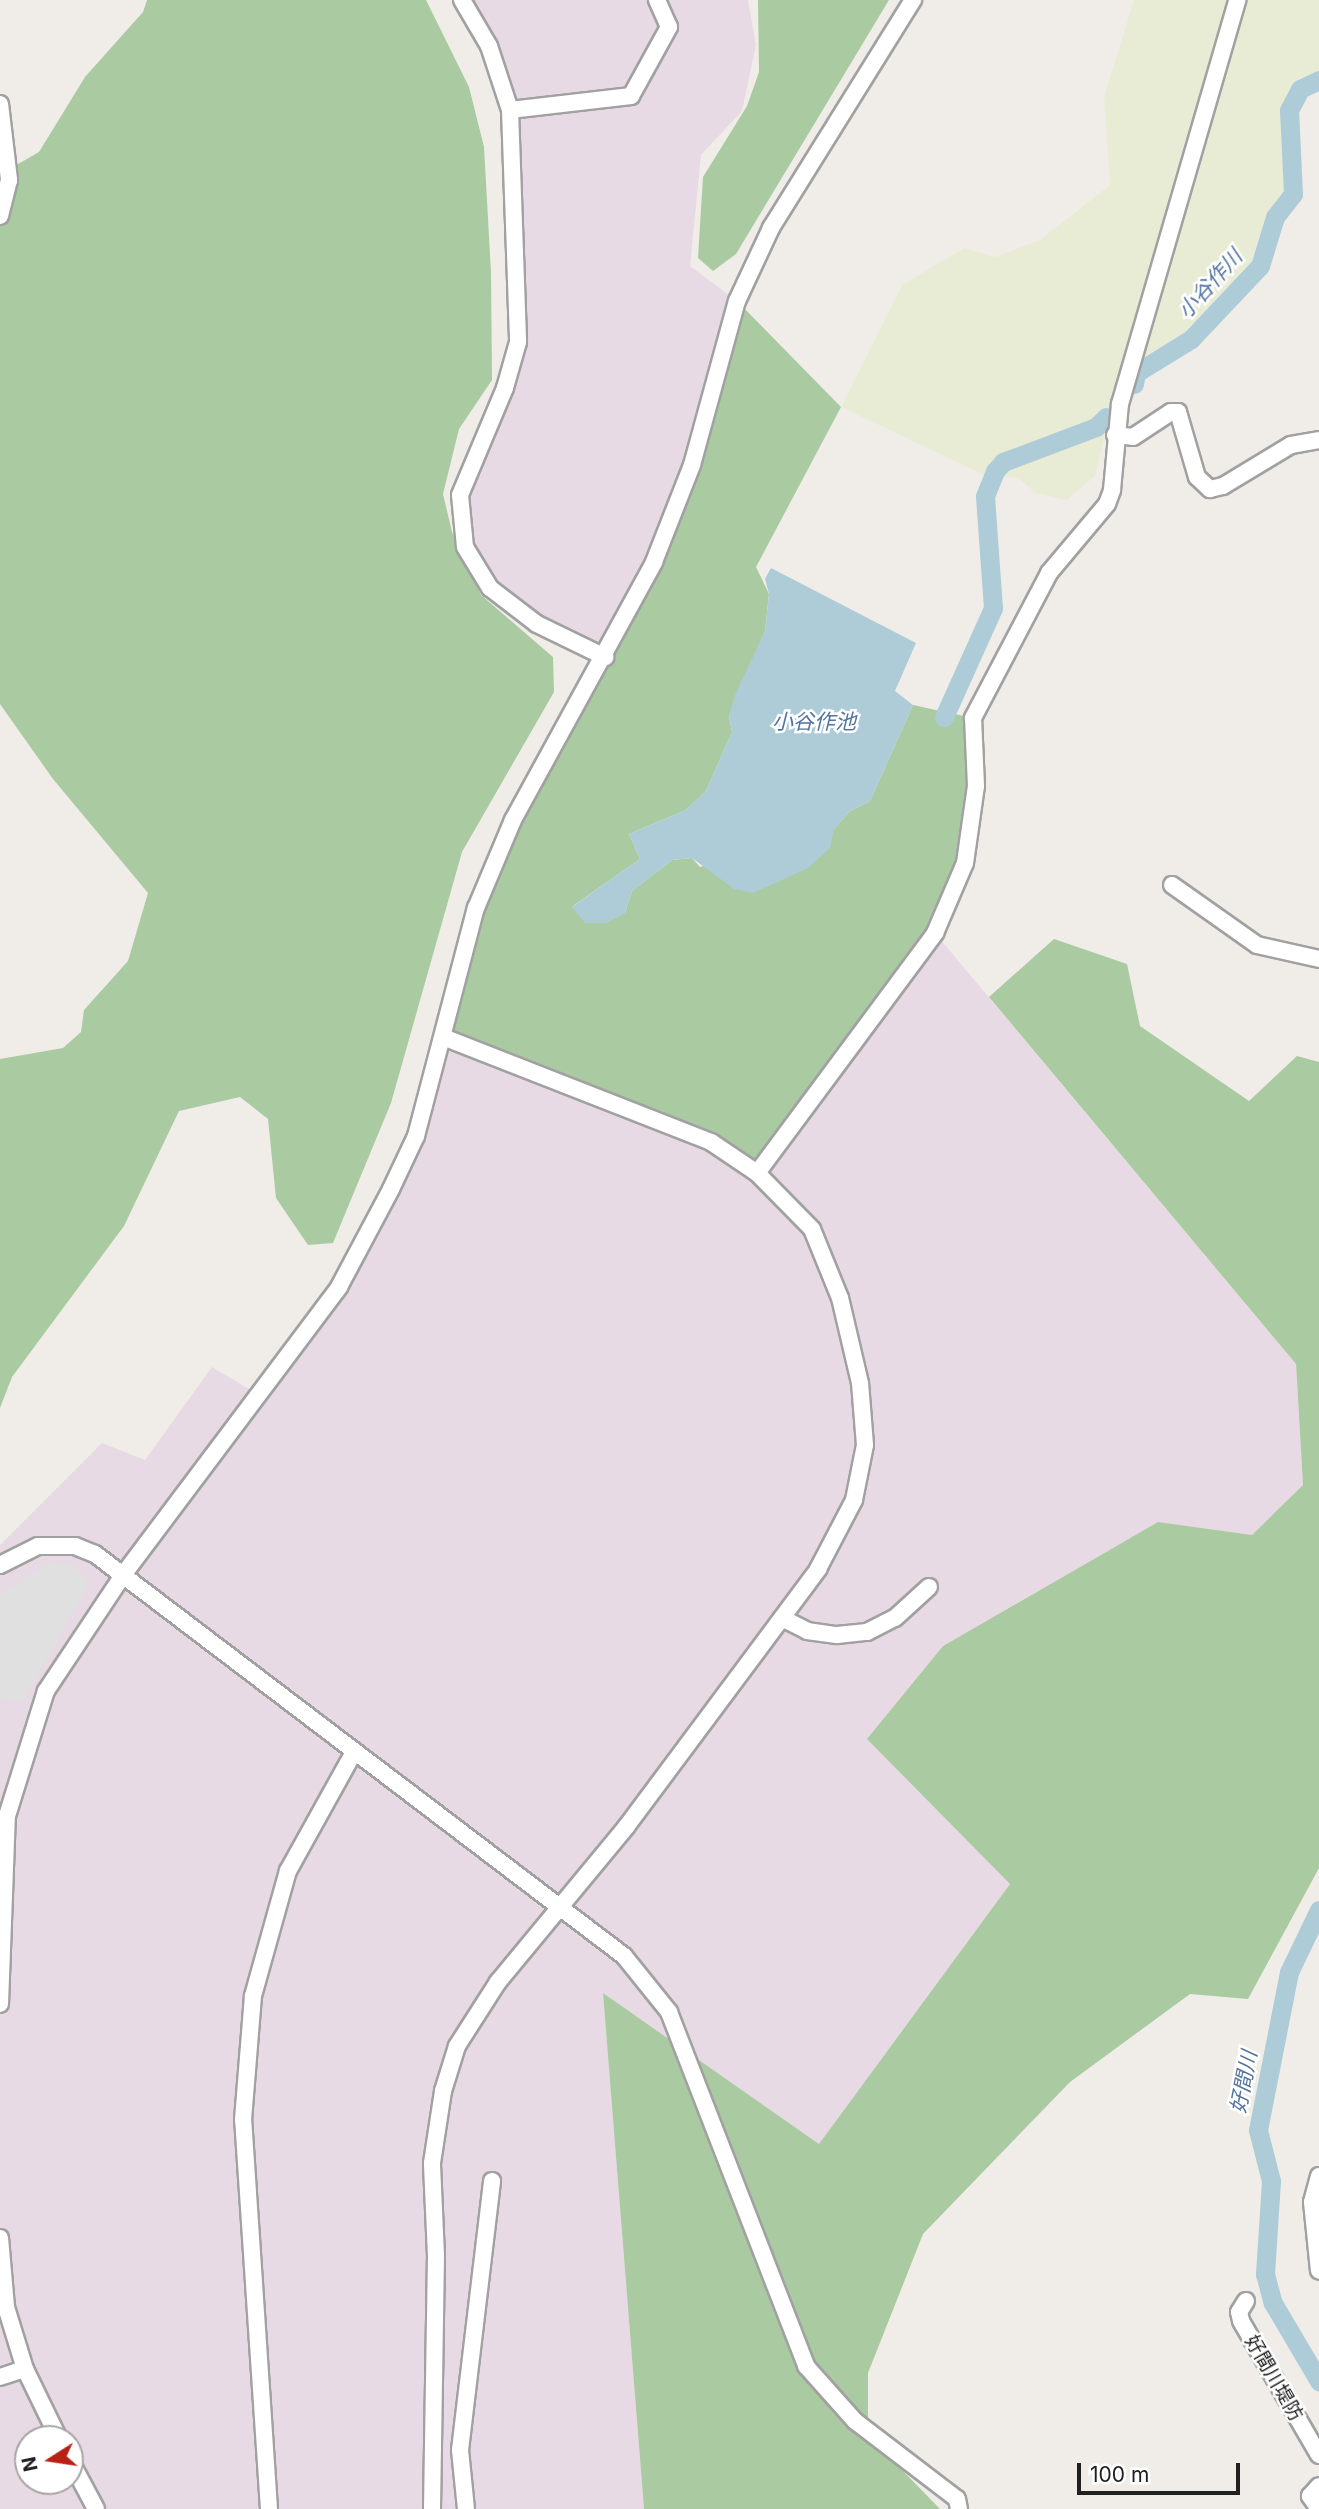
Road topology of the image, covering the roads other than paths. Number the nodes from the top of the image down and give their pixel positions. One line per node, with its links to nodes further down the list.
1 (463, 0): 6 (street)
2 (657, 0): 6 (street)
3 (913, 0): 10 (street)
4 (1237, 0): 8 (street)
5 (0, 104): 7 (street)
6 (510, 110): 10 (street)
7 (0, 216)
8 (1115, 435): 9 (street); 14 (street)
9 (1319, 440)
10 (605, 657): 13 (street)
11 (1172, 885): 12 (street)
12 (1319, 959)
13 (445, 1038): 14 (street); 16 (street)
14 (757, 1173): 18 (street)
15 (0, 1565): 16 (street)
16 (123, 1574): 19 (street); 21 (street)
17 (929, 1587): 18 (street)
18 (782, 1618): 20 (street)
19 (354, 1752): 20 (street); 35 (street)
20 (558, 1909): 30 (street); 38 (street)
21 (0, 2004)
22 (1319, 2176): 25 (street)
23 (492, 2181): 31 (street)
24 (0, 2238): 27 (street)
25 (1318, 2264)
26 (1246, 2301): 32 (street, 好間川堤防)
27 (25, 2369): 28 (street); 29 (street)
28 (0, 2378)
29 (52, 2425)
30 (432, 2450): 31 (street); 36 (street)
31 (460, 2451): 37 (street)
32 (1319, 2455)
33 (84, 2486): 34 (street)
34 (96, 2509)
35 (269, 2509)
36 (432, 2509)
37 (466, 2509)
38 (959, 2509)

